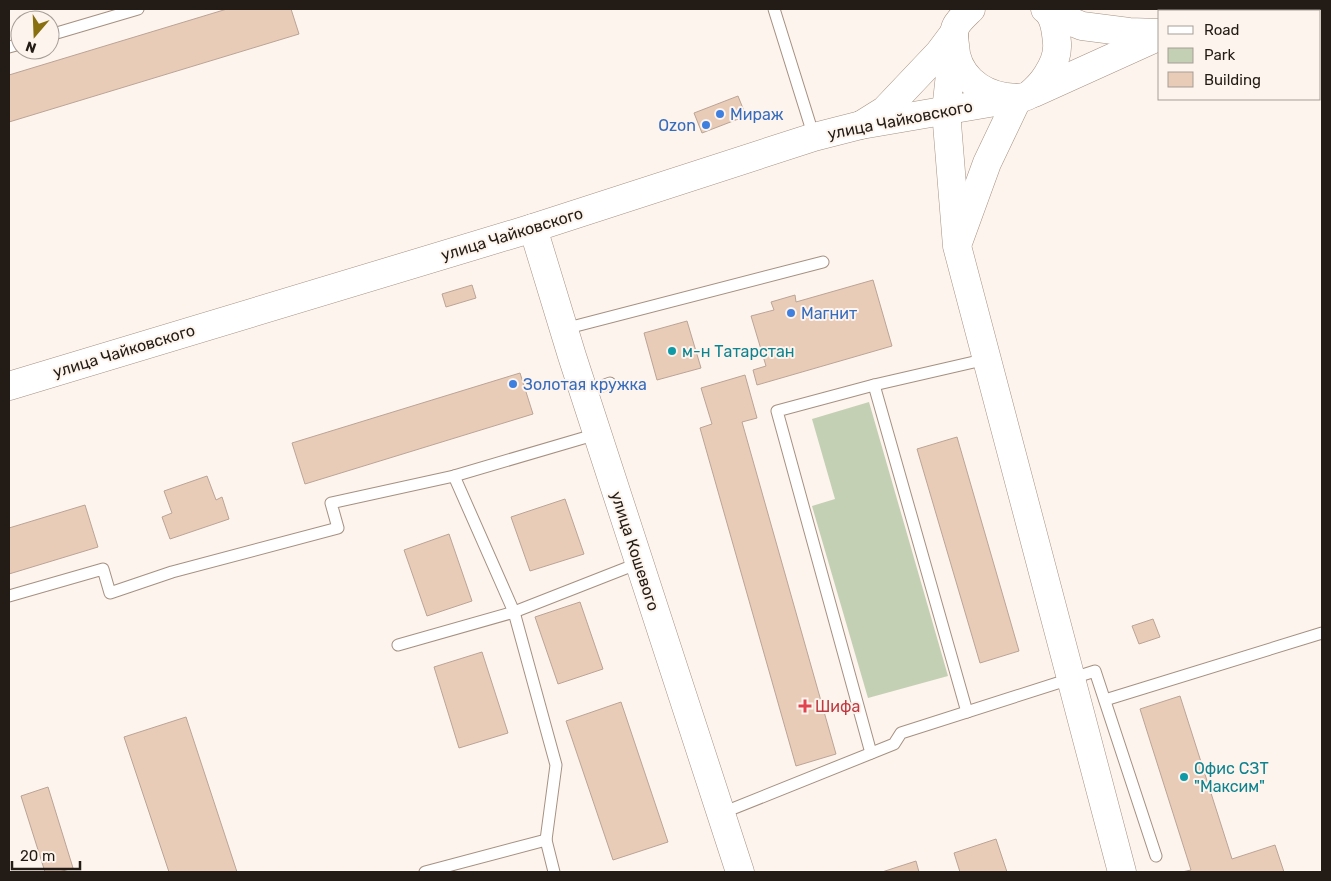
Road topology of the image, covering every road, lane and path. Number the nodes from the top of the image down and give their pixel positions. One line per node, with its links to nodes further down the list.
1 (138, 9): 5 (lane)
2 (774, 9): 11 (lane)
3 (1048, 11): 6 (street); 8 (street)
4 (960, 19): 8 (street); 9 (street); 10 (street)
5 (60, 32)
6 (1158, 34)
7 (1158, 35): 8 (street, улица Чайковского)
8 (1023, 97): 9 (street, улица Чайковского); 13 (street)
9 (946, 111): 10 (street, улица Чайковского); 13 (street)
10 (861, 125): 11 (street, улица Чайковского)
11 (814, 137): 12 (street, улица Чайковского)
12 (534, 228): 15 (street, улица Кошевого); 19 (street, улица Чайковского)
13 (957, 246): 16 (street)
14 (824, 262): 15 (lane)
15 (564, 329): 20 (street, улица Кошевого)
16 (986, 359): 18 (lane); 28 (street)
17 (610, 383): 20 (lane)
18 (874, 385): 30 (lane); 31 (lane)
19 (9, 386)
20 (584, 393): 21 (street, улица Кошевого)
21 (597, 434): 22 (lane); 23 (street, улица Кошевого)
22 (454, 476): 24 (lane); 25 (lane)
23 (639, 564): 25 (lane); 32 (street, улица Кошевого)
24 (9, 596)
25 (514, 612): 27 (lane); 33 (lane)
26 (1322, 633): 29 (lane)
27 (398, 645)
28 (1071, 679): 29 (lane); 30 (lane); 38 (street)
29 (1105, 700): 34 (lane)
30 (967, 712): 31 (lane)
31 (871, 754): 32 (lane)
32 (722, 813): 37 (street, улица Кошевого)
33 (546, 840): 35 (lane); 36 (lane)
34 (1156, 856)
35 (425, 872)
36 (554, 872)
37 (740, 872)
38 (1122, 872)

